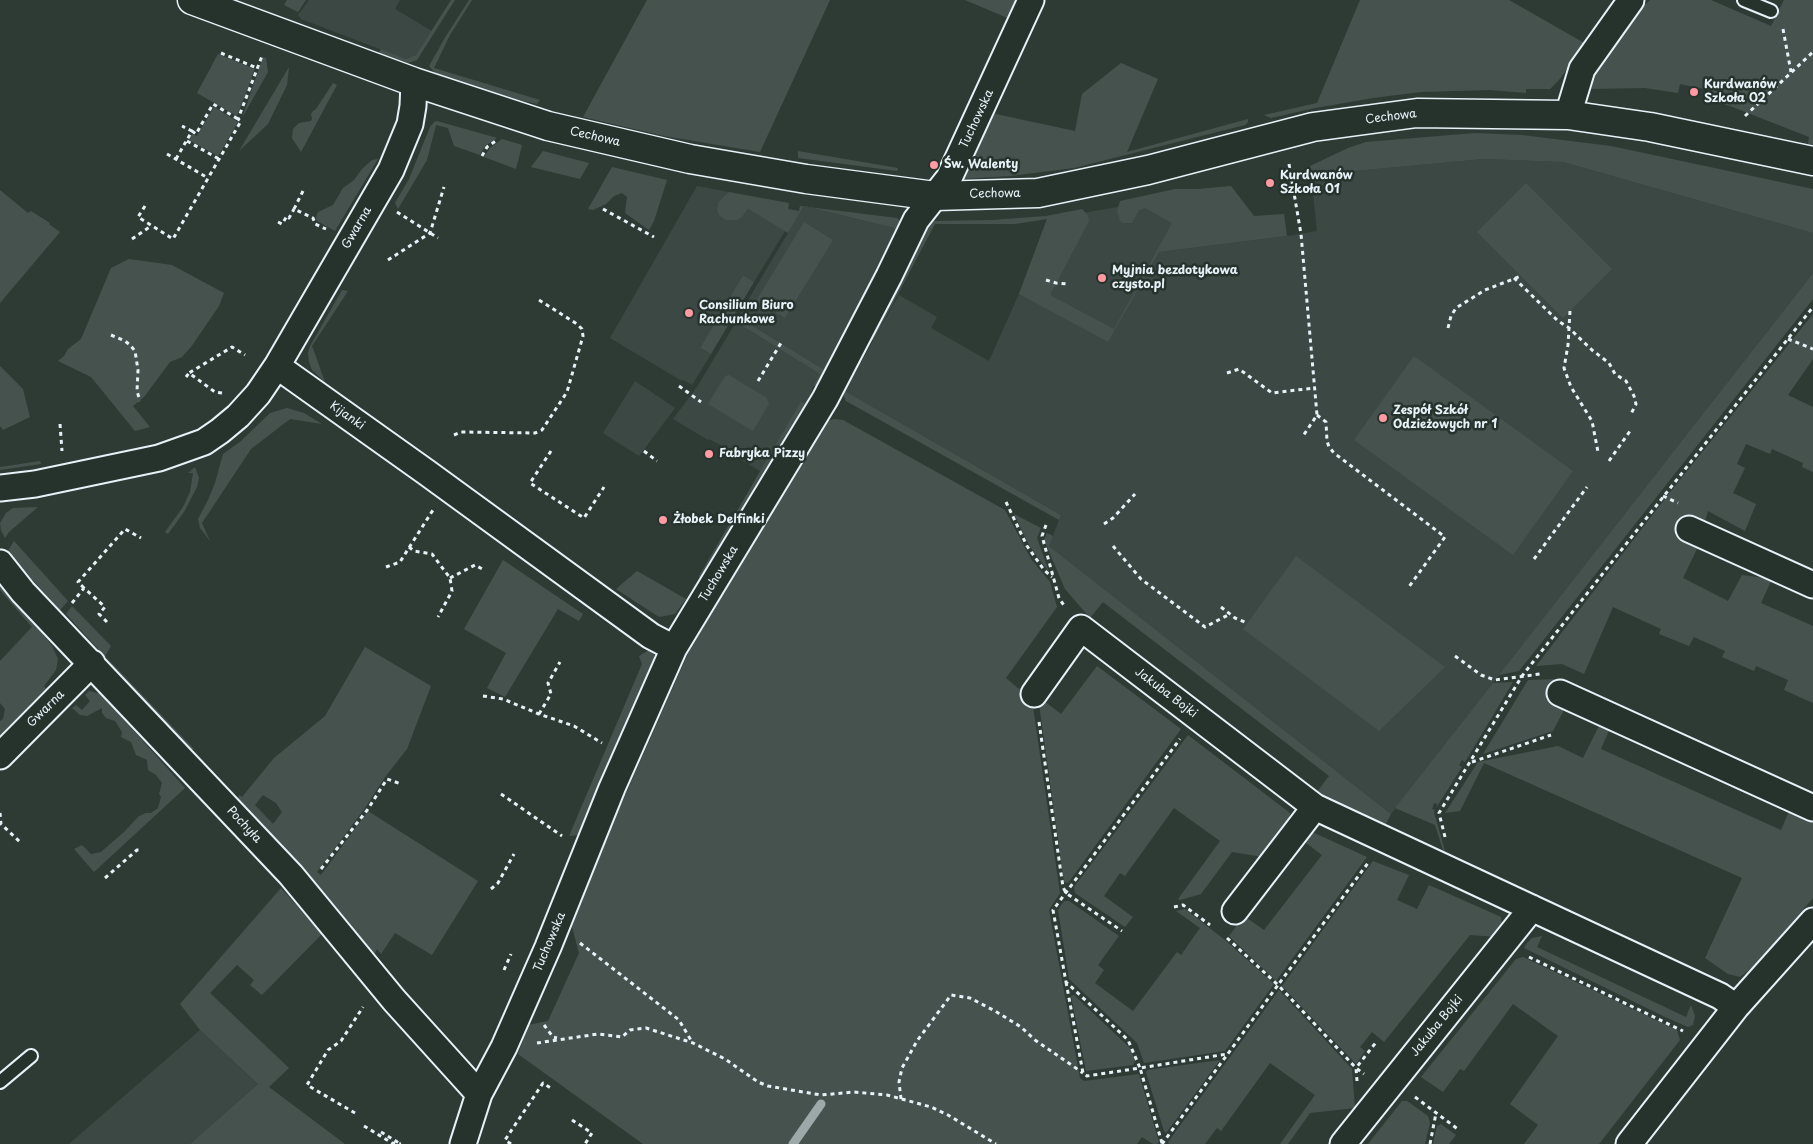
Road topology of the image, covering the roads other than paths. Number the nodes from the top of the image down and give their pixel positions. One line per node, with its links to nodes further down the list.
1 (192, 0): 6 (street, Cechowa)
2 (1031, 0): 9 (street, Tuchowska)
3 (1630, 0): 7 (street)
4 (1744, 0): 5 (lane)
5 (1771, 11)
6 (414, 82): 9 (street, Cechowa); 10 (street, Gwarna)
7 (1568, 116): 8 (street, Cechowa); 9 (street, Cechowa)
8 (1813, 161)
9 (935, 196): 15 (street, Tuchowska)
10 (277, 366): 11 (street); 15 (street, Kijanki)
11 (0, 488)
12 (1689, 529): 14 (street)
13 (0, 563): 16 (street, Pochyła)
14 (1813, 585)
15 (674, 648): 28 (street, Tuchowska)
16 (92, 663): 19 (street, Gwarna); 28 (street, Pochyła)
17 (1560, 693): 21 (street)
18 (1034, 694): 20 (street, Jakuba Bojki)
19 (0, 756)
20 (1315, 807): 22 (street, Jakuba Bojki); 23 (street)
21 (1813, 808)
22 (1532, 908): 25 (street, Jakuba Bojki); 30 (street, Jakuba Bojki)
23 (1235, 911)
24 (1813, 921): 25 (street)
25 (1736, 1007): 31 (street)
26 (31, 1056): 27 (lane)
27 (0, 1082)
28 (480, 1094): 29 (street, Tuchowska)
29 (463, 1144)
30 (1343, 1144)
31 (1629, 1144)

